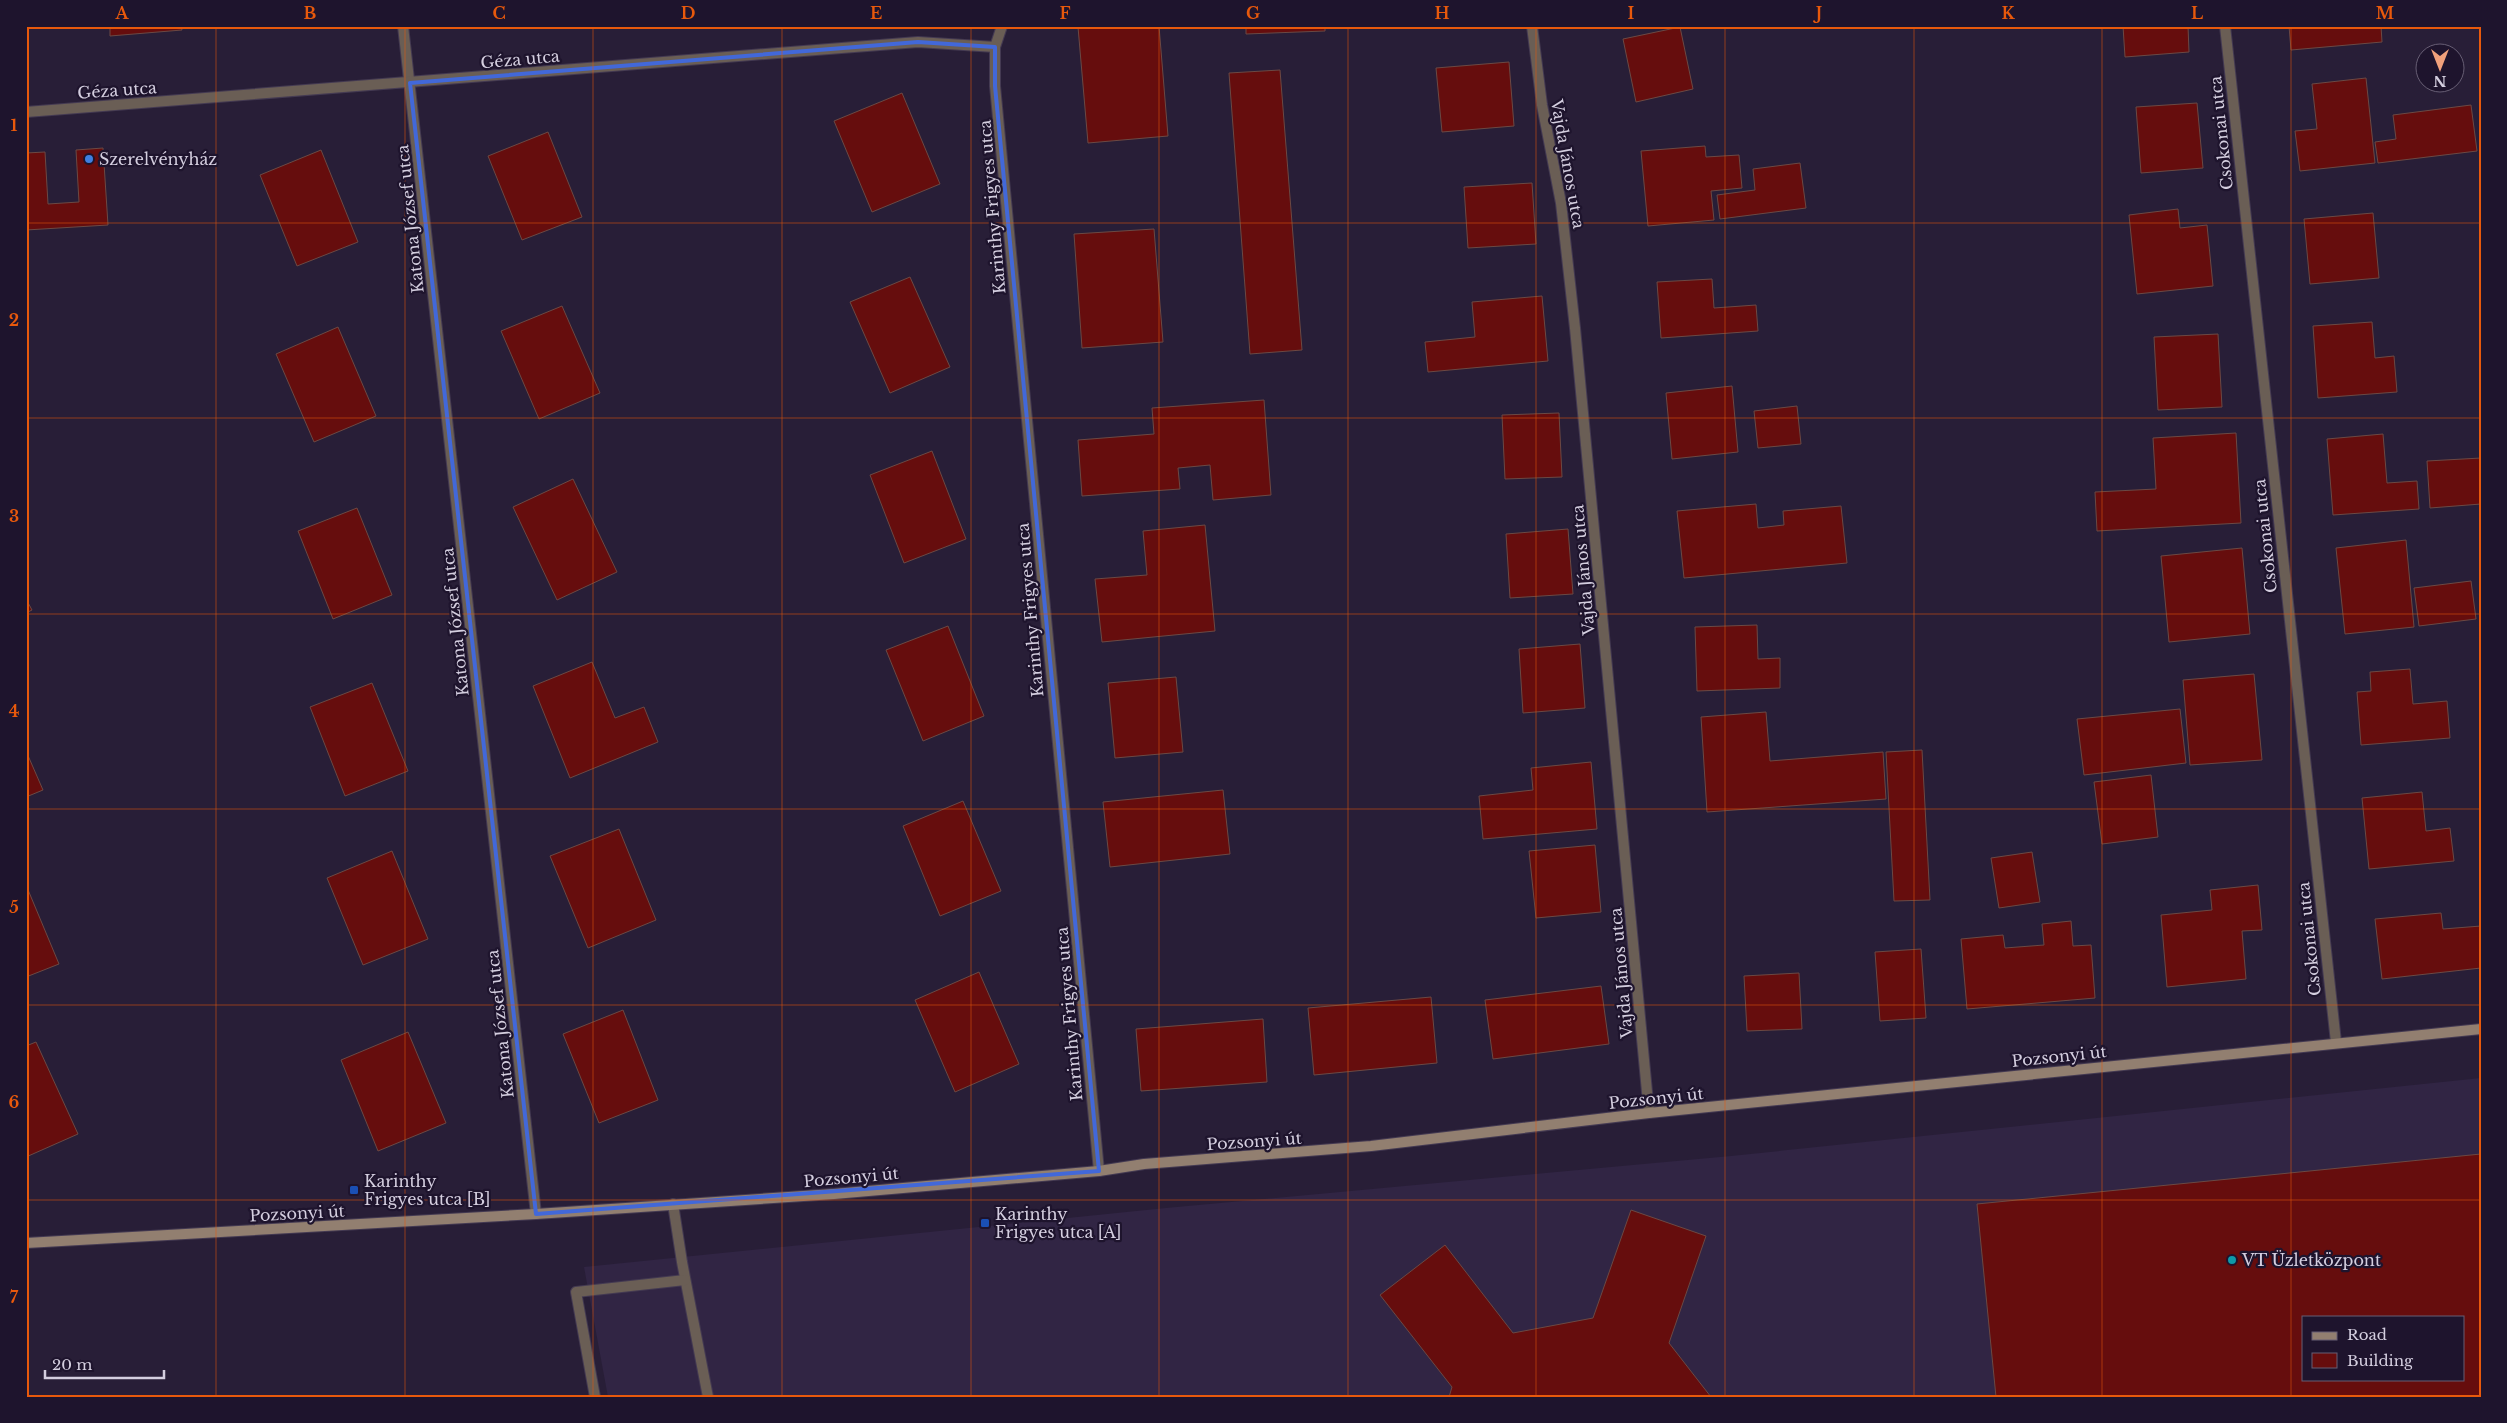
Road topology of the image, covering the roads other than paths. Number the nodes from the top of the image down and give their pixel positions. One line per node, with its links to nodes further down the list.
1 (403, 26): 6 (street, Katona József utca)
2 (1002, 26): 5 (street)
3 (1532, 26): 10 (street, Vajda János utca)
4 (2225, 26): 9 (street, Csokonai utca)
5 (995, 47): 6 (street, Géza utca); 11 (street, Karinthy Frigyes utca)
6 (410, 83): 7 (street, Géza utca); 13 (street, Katona József utca)
7 (26, 112)
8 (2481, 1029): 9 (street, Pozsonyi út)
9 (2336, 1042): 10 (street, Pozsonyi út)
10 (1649, 1113): 11 (street, Pozsonyi út)
11 (1099, 1171): 12 (street, Pozsonyi út)
12 (673, 1204): 13 (street, Pozsonyi út); 15 (street)
13 (536, 1214): 14 (street, Pozsonyi út)
14 (26, 1243)
15 (685, 1280): 16 (street); 17 (street)
16 (595, 1397)
17 (708, 1397)

